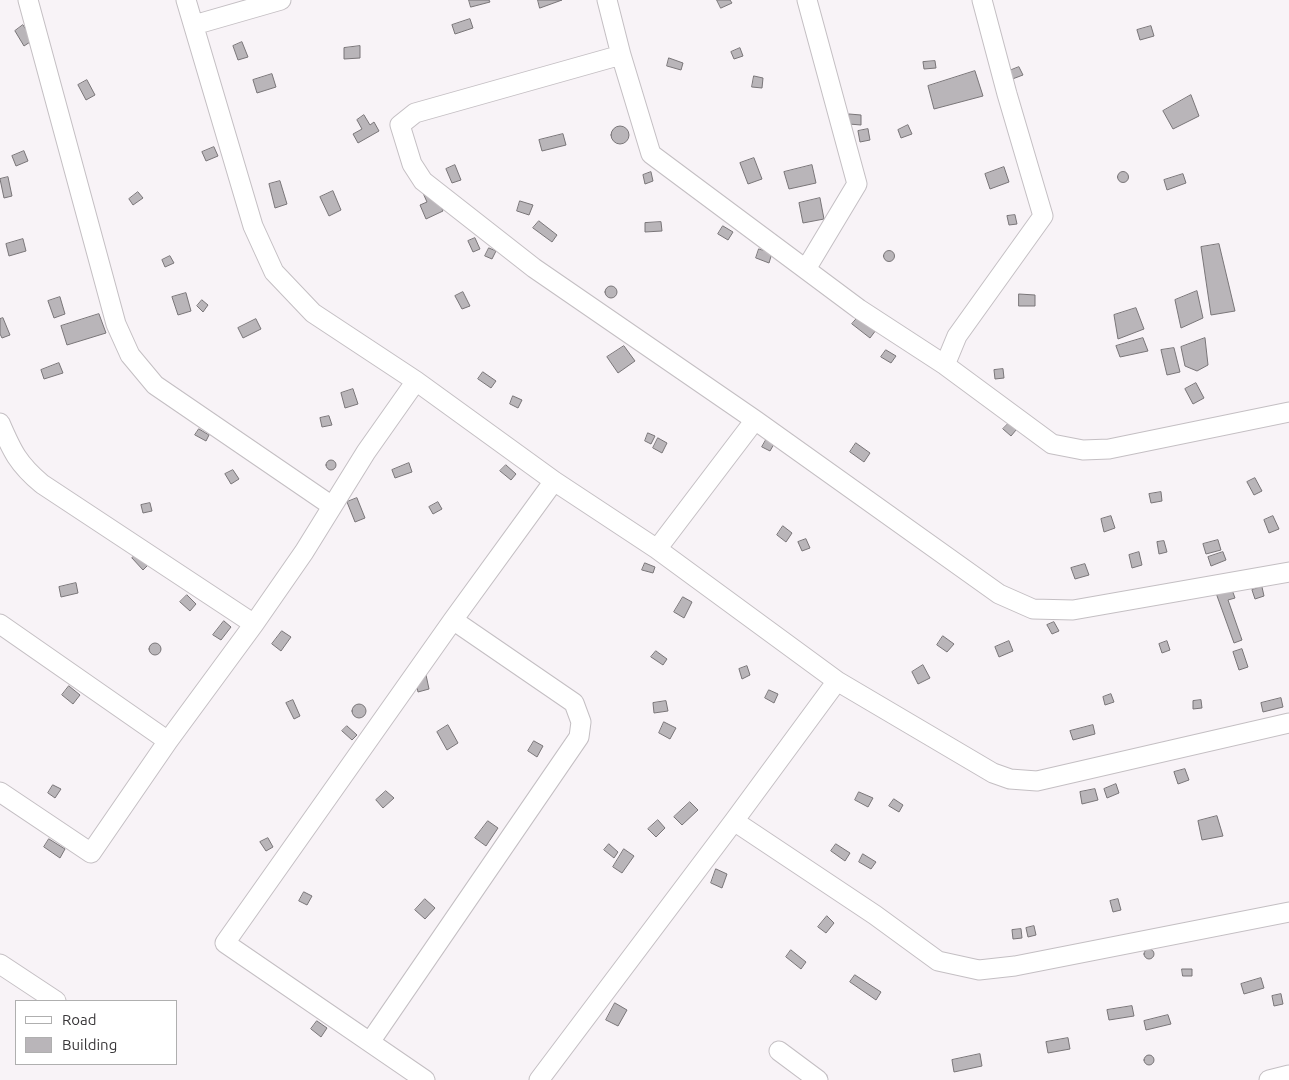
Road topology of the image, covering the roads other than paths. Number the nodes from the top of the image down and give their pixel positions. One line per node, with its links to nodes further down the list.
1 (28, 0): 16 (street)
2 (186, 0): 7 (street)
3 (281, 0): 7 (street)
4 (607, 0): 8 (street)
5 (807, 0): 9 (street)
6 (982, 0): 10 (street)
7 (194, 25): 11 (street)
8 (621, 55): 9 (street); 13 (street)
9 (806, 269): 10 (street)
10 (944, 365): 12 (street)
11 (416, 381): 15 (street); 16 (street)
12 (1289, 412)
13 (755, 420): 17 (street); 18 (street)
14 (0, 423): 21 (street)
15 (554, 481): 17 (street); 19 (street)
16 (332, 506): 21 (street)
17 (657, 549): 22 (street)
18 (1289, 572)
19 (453, 620): 30 (street); 30 (street)
20 (0, 624): 24 (street)
21 (254, 624): 24 (street)
22 (837, 680): 23 (street); 26 (street)
23 (1289, 723)
24 (168, 741): 25 (street)
25 (0, 792)
26 (734, 821): 27 (street); 34 (street)
27 (1289, 912)
28 (0, 964): 29 (street)
29 (54, 1000)
30 (370, 1042): 33 (street)
31 (779, 1051): 35 (street)
32 (1289, 1075): 36 (street)
33 (425, 1080)
34 (540, 1080)
35 (818, 1080)
36 (1269, 1080)

